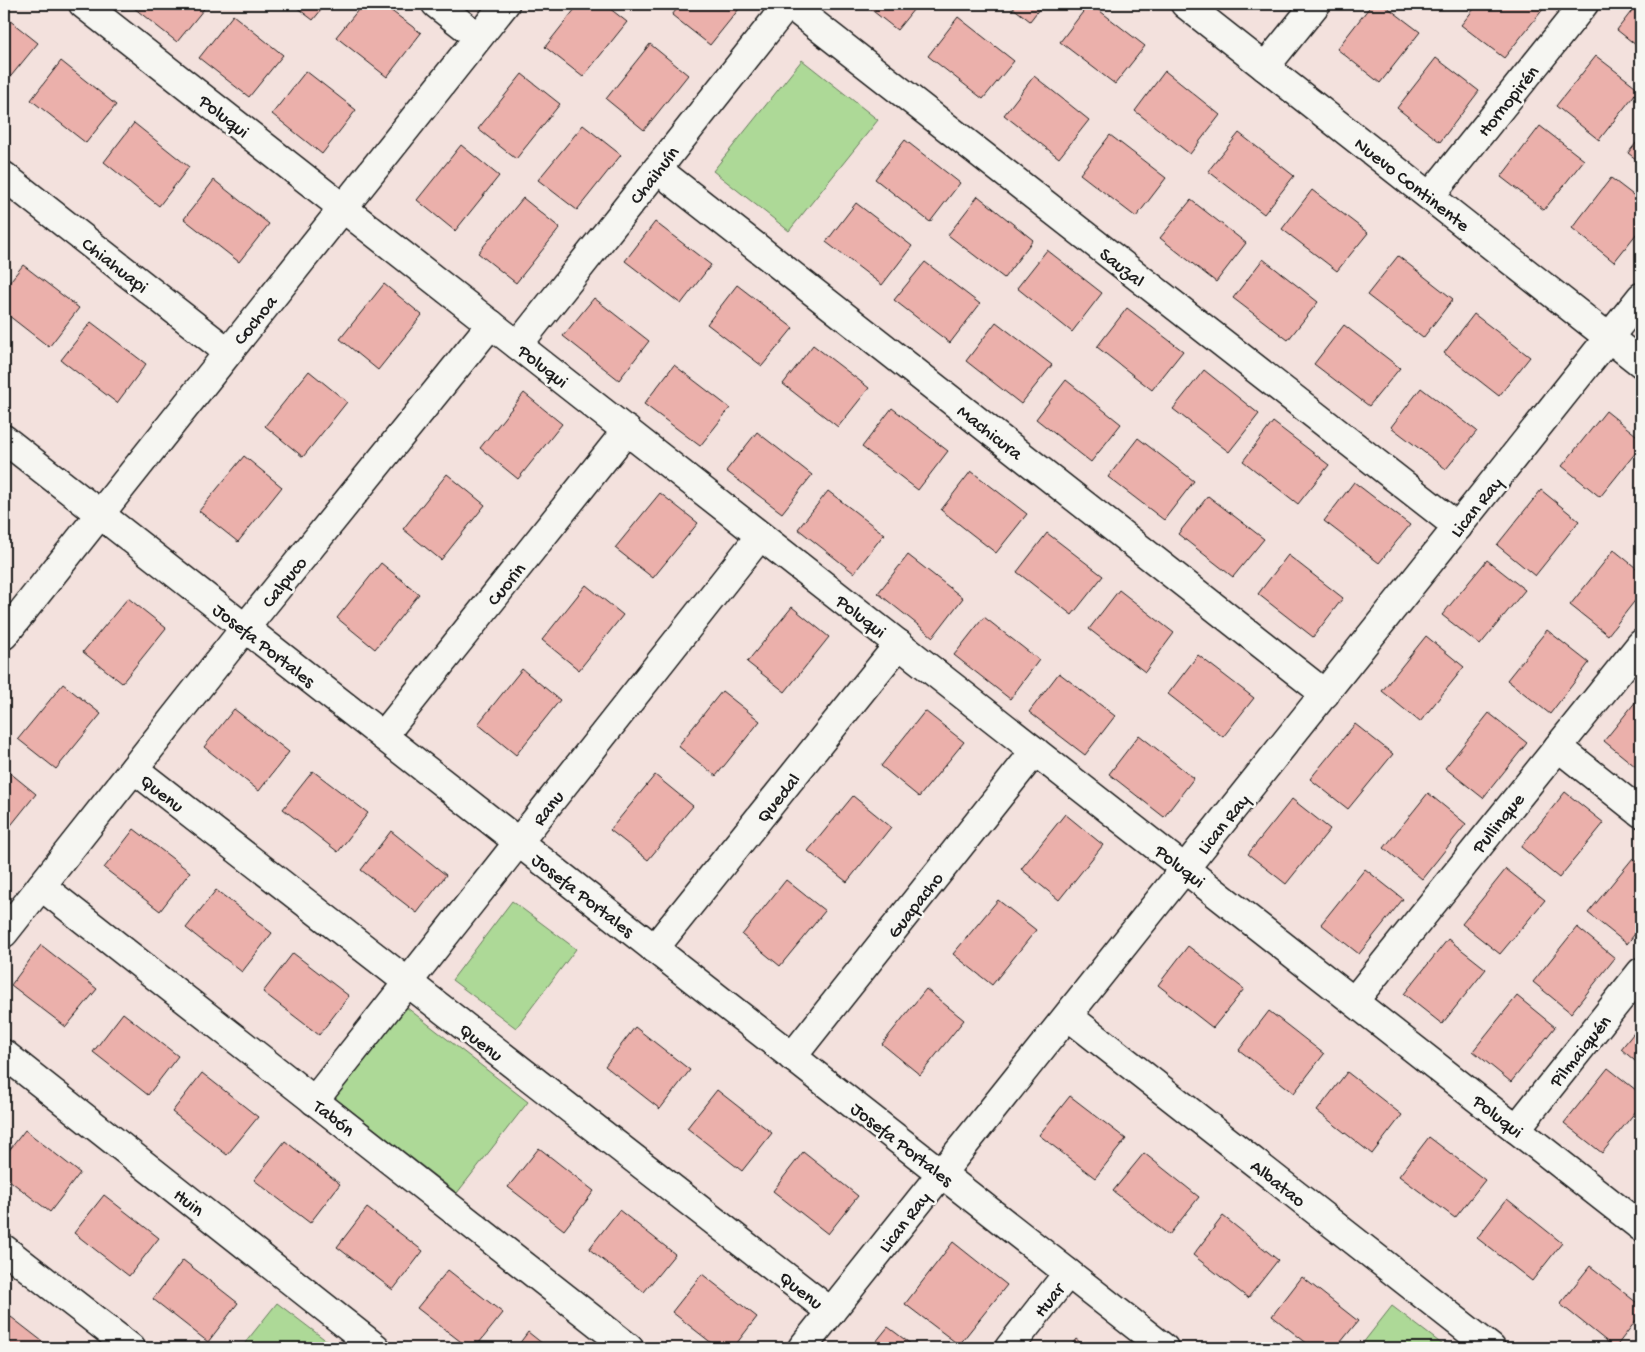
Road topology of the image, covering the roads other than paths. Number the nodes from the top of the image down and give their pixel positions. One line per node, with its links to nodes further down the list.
1 (83, 4): 13 (street, Poluqui)
2 (436, 4): 8 (street)
3 (505, 4): 8 (street, Cochoa)
4 (788, 4): 10 (street, Chaihuín); 23 (street, Sauzal)
5 (1185, 4): 9 (street, Nuevo Continente)
6 (1316, 4): 9 (street)
7 (1584, 4): 12 (street, Hornopirén)
8 (478, 37): 13 (street, Cochoa)
9 (1265, 67): 12 (street, Nuevo Continente)
10 (657, 169): 17 (street, Chaihuín); 29 (street, Machicura)
11 (4, 176): 18 (street, Chiahuapi)
12 (1430, 196): 16 (street, Nuevo Continente)
13 (343, 208): 15 (street, Poluqui); 18 (street, Cochoa)
14 (1641, 297): 16 (street, Lican Ray)
15 (491, 324): 17 (street, Poluqui); 25 (street, Calpuco)
16 (1610, 337): 19 (street, Nuevo Continente); 23 (street, Lican Ray)
17 (518, 346): 20 (street, Poluqui)
18 (228, 352): 22 (street, Cochoa)
19 (1641, 363)
20 (626, 430): 24 (street, Poluqui); 30 (street, Cuorin)
21 (4, 439): 22 (street, Josefa Portales)
22 (100, 514): 25 (street, Josefa Portales); 26 (street, Cochoa)
23 (1458, 527): 29 (street, Lican Ray)
24 (760, 536): 27 (street, Poluqui); 35 (street, Ranu)
25 (245, 628): 30 (street, Josefa Portales); 33 (street, Calpuco)
26 (4, 635)
27 (899, 644): 32 (street, Poluqui); 39 (street, Quedal)
28 (1641, 644): 31 (street, Pullinque)
29 (1325, 694): 36 (street, Lican Ray)
30 (383, 736): 35 (street, Josefa Portales)
31 (1558, 747): 34 (street); 42 (street, Pullinque)
32 (1035, 751): 36 (street, Poluqui); 45 (street, Guapacho)
33 (134, 769): 37 (street, Calpuco); 41 (street, Quenu)
34 (1641, 813)
35 (518, 842): 39 (street, Josefa Portales); 41 (street, Ranu)
36 (1185, 869): 42 (street, Poluqui); 43 (street, Lican Ray)
37 (41, 886): 38 (street, Calpuco); 46 (street, Tabón)
38 (4, 933)
39 (654, 949): 45 (street, Josefa Portales)
40 (1641, 972): 47 (street, Pilmaiquén)
41 (407, 982): 46 (street, Ranu); 52 (street, Quenu)
42 (1354, 1001): 47 (street, Poluqui)
43 (1068, 1016): 48 (street, Lican Ray); 59 (street, Albatao)
44 (4, 1054): 54 (street, Huin)
45 (792, 1057): 48 (street, Josefa Portales)
46 (314, 1101): 55 (street, Tabón)
47 (1516, 1129): 49 (street, Poluqui)
48 (941, 1173): 51 (street, Josefa Portales); 52 (street, Lican Ray)
49 (1641, 1227)
50 (4, 1248): 53 (street)
51 (1068, 1273): 57 (street, Huar); 58 (street, Josefa Portales)
52 (831, 1312): 56 (street, Lican Ray)
53 (131, 1348)
54 (376, 1348)
55 (629, 1348)
56 (802, 1348)
57 (1009, 1348)
58 (1164, 1348)
59 (1491, 1348)

